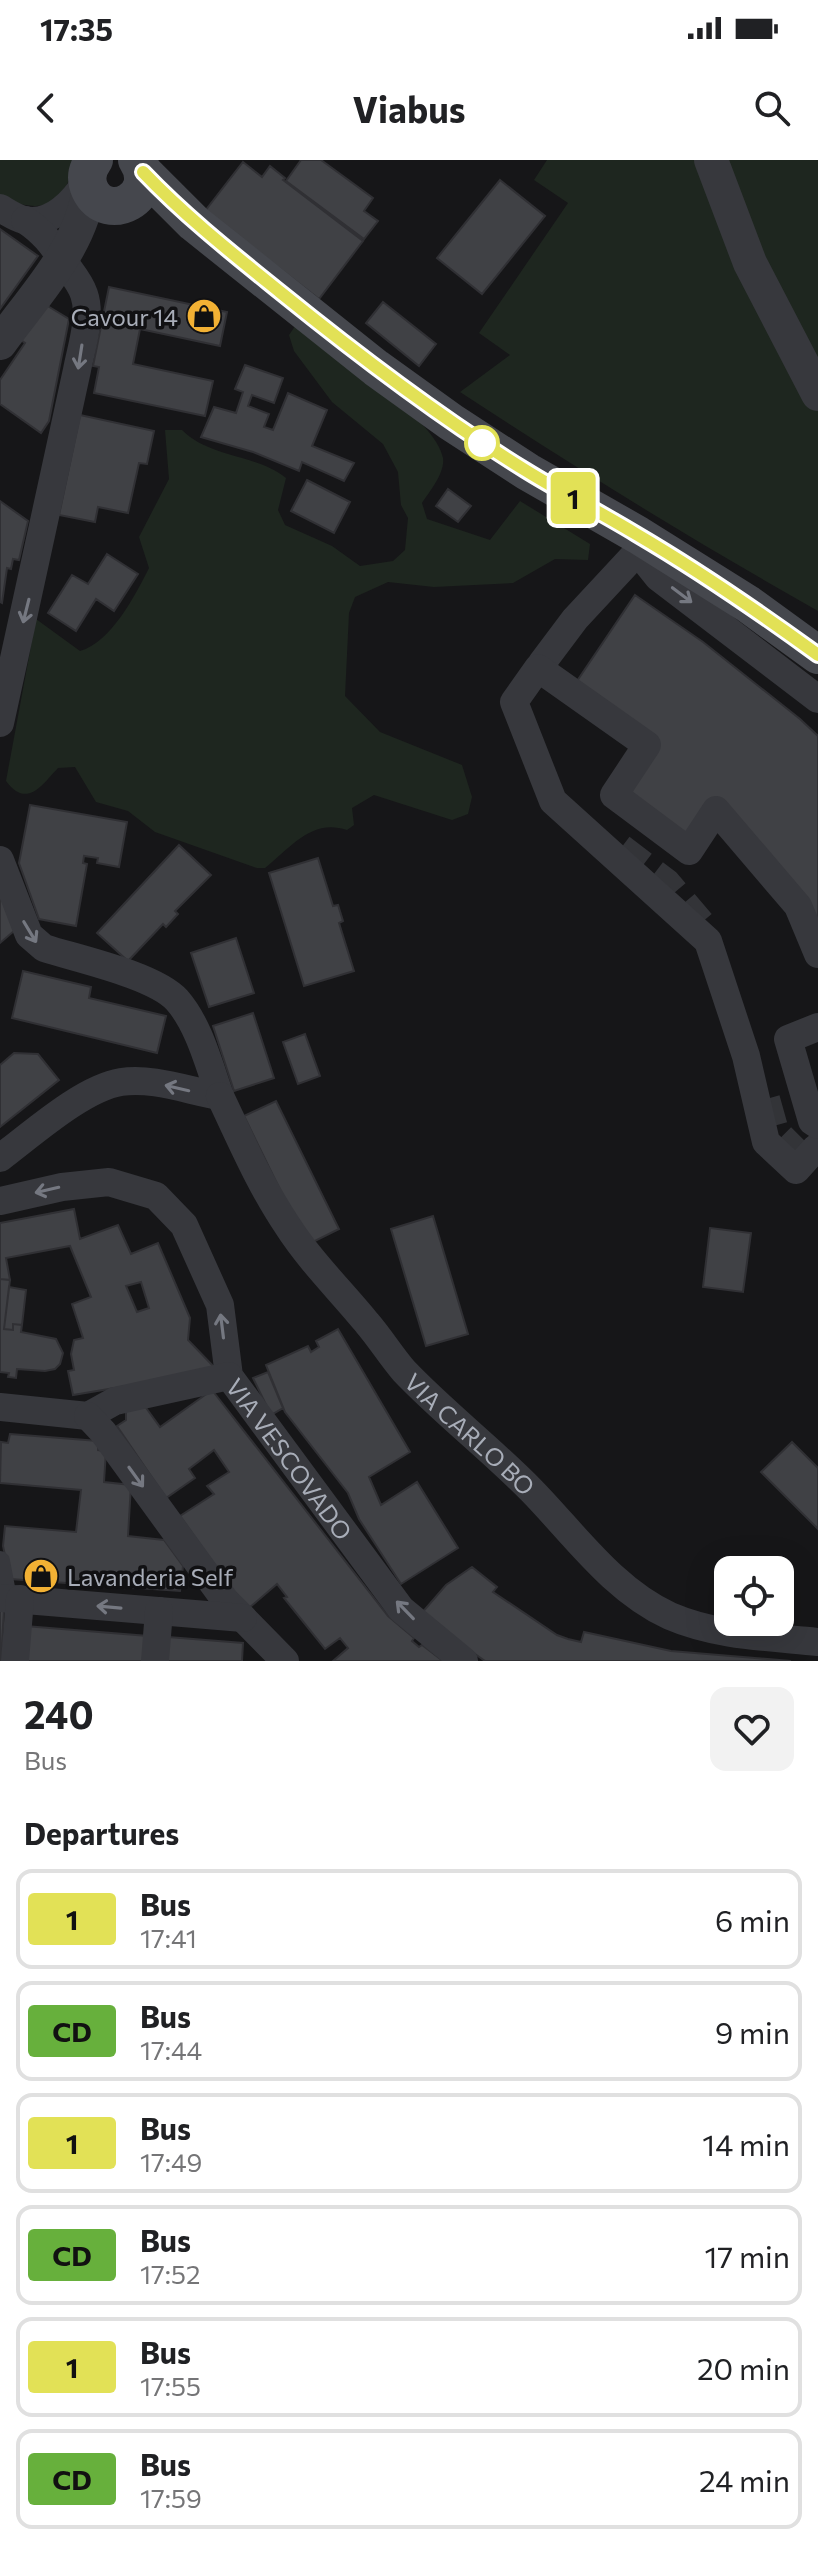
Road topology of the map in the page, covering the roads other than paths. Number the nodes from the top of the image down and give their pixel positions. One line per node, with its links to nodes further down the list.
1 (711, 160): 6 (street)
2 (115, 180): 3 (street); 4 (street); 7 (main road)
3 (13, 214): 4 (street)
4 (61, 258): 5 (street); 11 (street, one-way to 11)
5 (0, 343)
6 (818, 394)
7 (639, 541): 8 (main road); 9 (street); 10 (street, one-way to 10)
8 (818, 655)
9 (542, 663)
10 (818, 699)
11 (0, 723)
12 (0, 860): 15 (street, VIA CARLO BO, one-way to 15)
13 (818, 954): 18 (street)
14 (818, 1027): 16 (street)
15 (220, 1096): 17 (street, one-way to 17); 27 (street, VIA CARLO BO)
16 (818, 1125)
17 (0, 1158)
18 (815, 1161)
19 (0, 1201): 20 (street, VIA VESCOVADO, one-way to 19)
20 (229, 1376): 22 (street); 31 (street, VIA VESCOVADO, one-way to 20)
21 (0, 1409): 22 (street)
22 (88, 1416): 26 (street, one-way to 26)
23 (0, 1561): 24 (street)
24 (9, 1598): 25 (street, one-way to 24); 28 (street)
25 (159, 1611): 26 (street); 29 (street)
26 (243, 1618): 30 (street)
27 (818, 1642)
28 (15, 1661)
29 (155, 1661)
30 (285, 1661)
31 (464, 1661)

